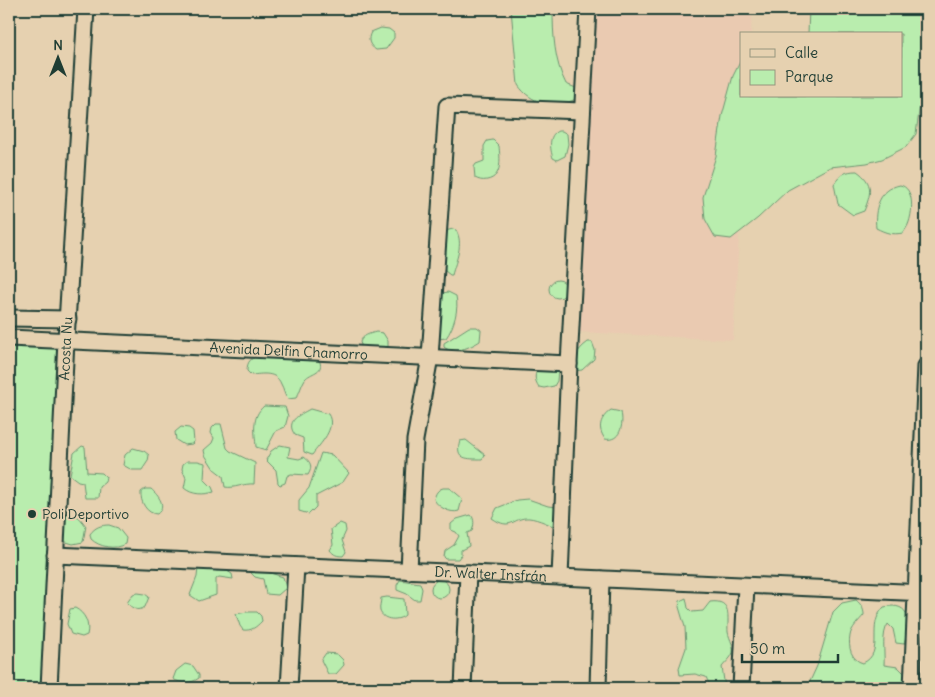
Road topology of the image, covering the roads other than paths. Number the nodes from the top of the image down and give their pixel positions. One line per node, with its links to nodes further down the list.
1 (86, 9): 5 (street, Acosta Ñu)
2 (588, 9): 3 (street)
3 (582, 111): 8 (street); 9 (street)
4 (9, 318): 5 (street)
5 (68, 319): 7 (street, Acosta Ñu)
6 (9, 338): 7 (street, Avenida Delfin Chamorro)
7 (66, 340): 8 (street, Avenida Delfin Chamorro); 11 (street, Acosta Ñu)
8 (430, 357): 9 (street, Avenida Delfin Chamorro); 13 (street)
9 (569, 364): 15 (street)
10 (926, 366): 18 (street)
11 (55, 555): 12 (street, Dr. Walter Insfrán); 19 (street, Acosta Ñu)
12 (296, 566): 13 (street, Dr. Walter Insfrán); 20 (street)
13 (409, 571): 14 (street, Dr. Walter Insfrán)
14 (468, 573): 15 (street, Dr. Walter Insfrán); 21 (street)
15 (560, 577): 16 (street, Dr. Walter Insfrán)
16 (601, 579): 17 (street, Dr. Walter Insfrán); 22 (street)
17 (746, 586): 18 (street, Dr. Walter Insfrán); 23 (street)
18 (923, 596): 24 (street)
19 (49, 688)
20 (289, 688)
21 (463, 688)
22 (598, 688)
23 (741, 688)
24 (912, 688)

